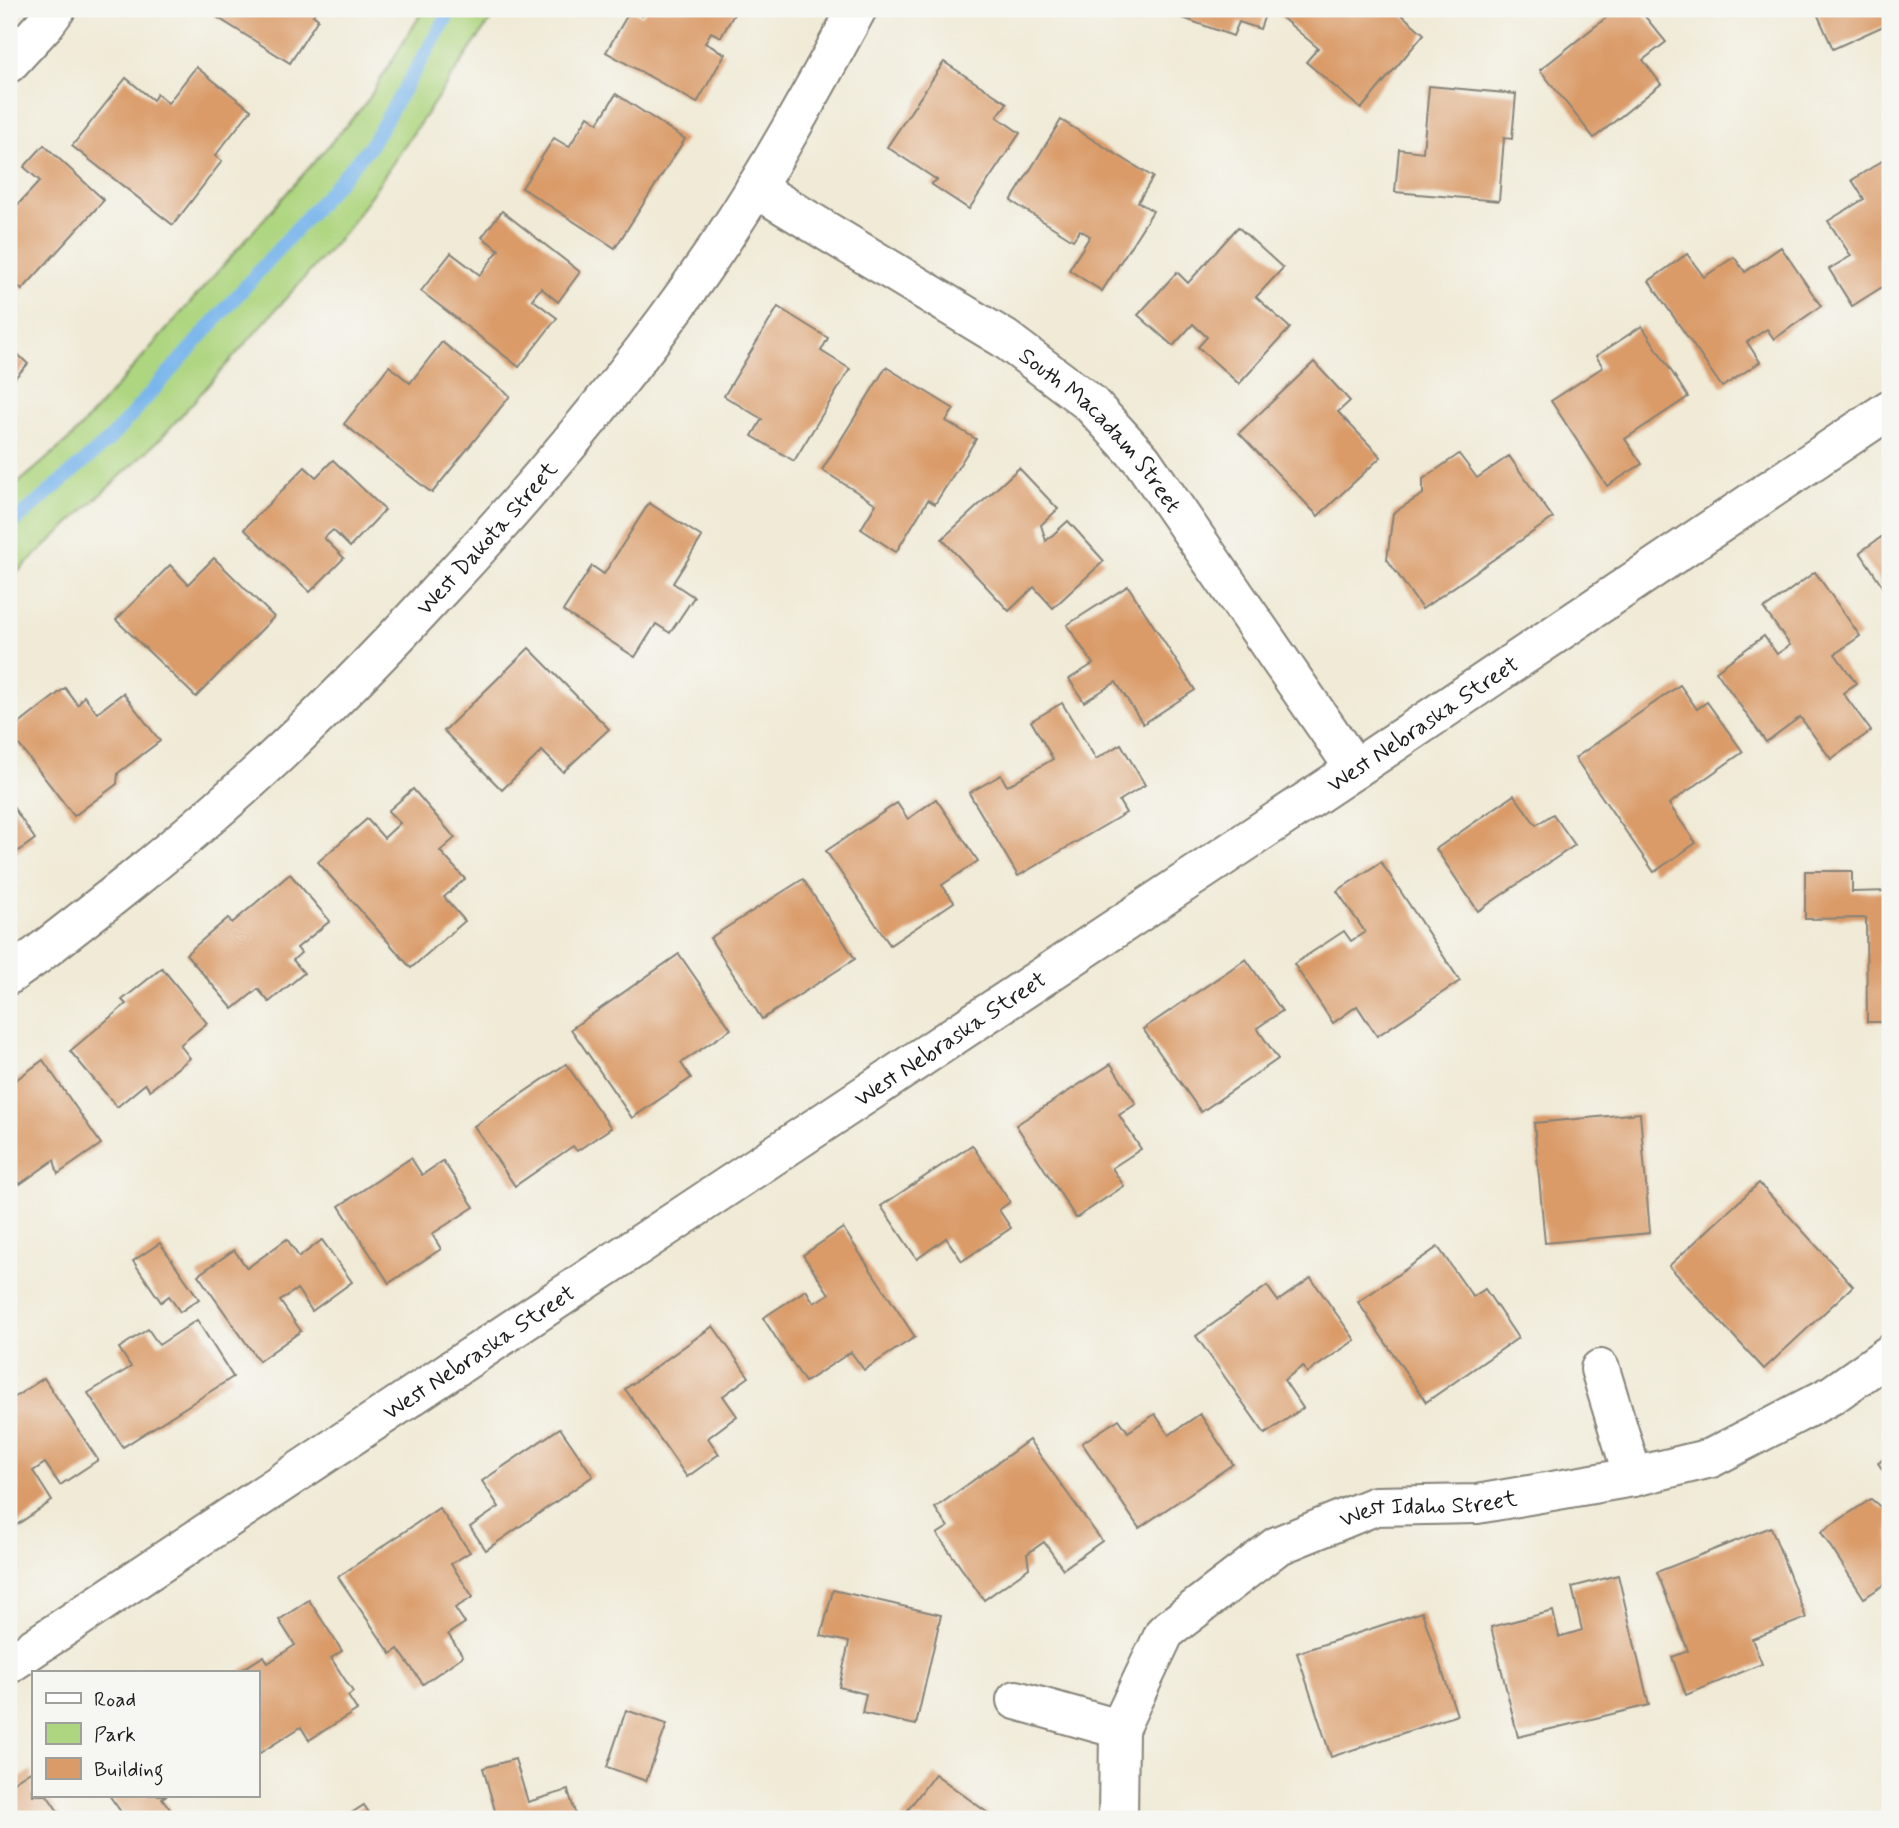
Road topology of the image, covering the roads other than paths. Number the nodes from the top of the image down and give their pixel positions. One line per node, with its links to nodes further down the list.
1 (56, 9): 3 (street)
2 (857, 9): 4 (street, West Dakota Street)
3 (9, 64)
4 (755, 188): 6 (street, South Macadam Street); 7 (street, West Dakota Street)
5 (1890, 409): 6 (street, West Nebraska Street)
6 (1355, 768): 11 (street, West Nebraska Street)
7 (9, 975)
8 (1890, 1354): 10 (street, West Idaho Street)
9 (1600, 1369): 10 (street)
10 (1633, 1477): 13 (street, West Idaho Street)
11 (9, 1664)
12 (1016, 1700): 13 (street)
13 (1119, 1729): 14 (street, West Idaho Street)
14 (1118, 1819)

